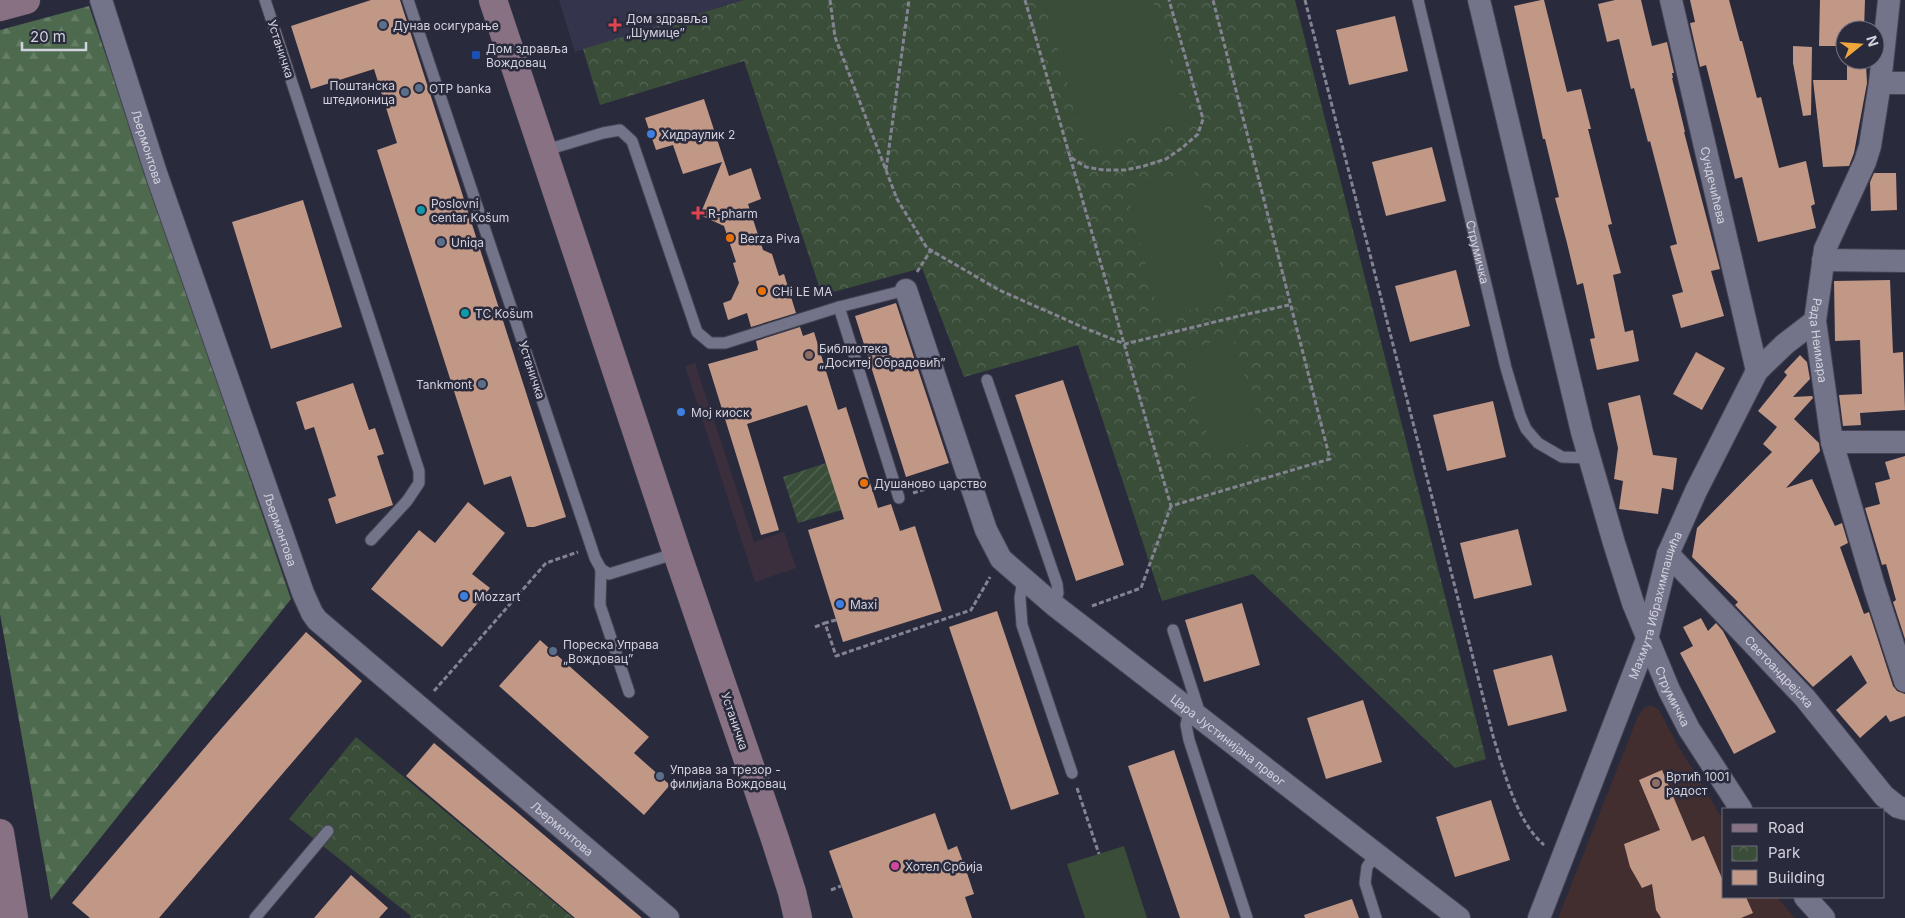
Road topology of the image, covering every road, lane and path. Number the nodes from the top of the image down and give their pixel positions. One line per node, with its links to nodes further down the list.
1 (26, 0): 16 (main road)
2 (101, 0): 53 (street, Љермонтова)
3 (266, 0): 37 (lane, Устаничка)
4 (408, 0): 38 (lane, Устаничка)
5 (493, 0): 19 (main road, Устаничка)
6 (830, 0): 21 (path)
7 (909, 0): 21 (path)
8 (1025, 0): 20 (path)
9 (1169, 0): 20 (path)
10 (1213, 0): 25 (path)
11 (1305, 0): 64 (path)
12 (1418, 0): 33 (lane, Струмичка)
13 (1479, 0): 33 (street, Струмичка)
14 (1671, 0): 29 (street, Сундечићева)
15 (1889, 0): 18 (street, Рада Неимара)
16 (0, 7)
17 (1905, 83): 18 (street)
18 (1880, 84): 22 (street, Рада Неимара)
19 (543, 151): 26 (lane); 39 (main road, Устаничка)
20 (1070, 157): 28 (path)
21 (886, 170): 28 (path)
22 (1823, 260): 23 (street); 27 (street, Рада Неимара)
23 (1905, 260)
24 (906, 290): 26 (lane); 34 (street)
25 (1289, 306): 28 (path); 36 (path)
26 (839, 307): 35 (lane)
27 (1815, 321): 29 (street, Махмута Ибрахимпашића); 31 (street, Рада Неимара)
28 (1125, 344): 36 (path)
29 (1757, 371): 40 (street, Махмута Ибрахимпашића)
30 (987, 380): 44 (lane)
31 (1832, 442): 32 (street); 51 (street, Рада Неимара)
32 (1905, 442)
33 (1590, 458): 50 (street, Струмичка)
34 (968, 476): 35 (path); 41 (street)
35 (899, 498)
36 (1171, 506): 45 (path)
37 (371, 540)
38 (591, 548): 42 (lane, Устаничка); 53 (path)
39 (677, 553): 42 (lane); 71 (main road, Устаничка)
40 (1668, 554): 50 (street, Махмута Ибрахимпашића); 56 (street, Светоандрејска)
41 (1001, 559): 43 (street, Цара Јустинијана првог); 47 (path)
42 (601, 569): 52 (lane, Устаничка)
43 (1024, 580): 44 (street, Цара Јустинијана првог); 55 (lane)
44 (1054, 605): 54 (street, Цара Јустинијана првог)
45 (1096, 605)
46 (836, 620): 47 (path)
47 (825, 623): 48 (path)
48 (815, 627)
49 (1173, 630): 54 (lane)
50 (1647, 639): 57 (street, Струмичка); 64 (street, Махмута Ибрахимпашића)
51 (1905, 681)
52 (629, 692)
53 (421, 707): 70 (street, Љермонтова)
54 (1195, 715): 63 (street, Цара Јустинијана првог); 72 (lane)
55 (1072, 773): 62 (path)
56 (1884, 796): 58 (street, Светоандрејска); 59 (street, Светоандрејска)
57 (1740, 808)
58 (1905, 810)
59 (1905, 824)
60 (328, 830): 69 (lane)
61 (0, 833): 68 (main road)
62 (1099, 854)
63 (1376, 854): 73 (lane); 74 (street, Цара Јустинијана првог)
64 (1564, 857): 75 (street, Махмута Ибрахимпашића)
65 (841, 886): 66 (path)
66 (831, 890)
67 (1806, 898): 76 (street)
68 (14, 918)
69 (255, 918)
70 (668, 918)
71 (798, 918)
72 (1246, 918)
73 (1376, 918)
74 (1460, 918)
75 (1540, 918)
76 (1824, 918)

